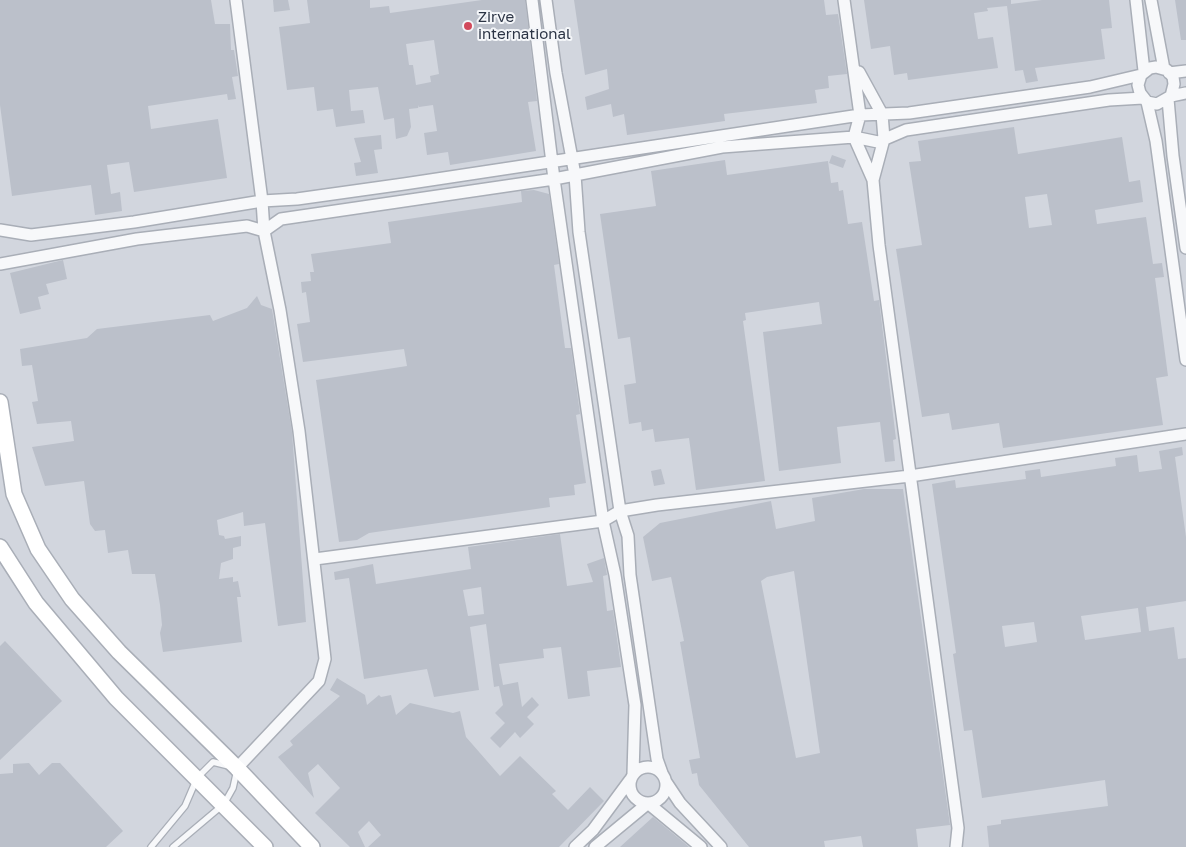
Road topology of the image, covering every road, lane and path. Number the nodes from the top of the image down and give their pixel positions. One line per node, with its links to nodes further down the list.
1 (236, 0): 27 (street)
2 (532, 0): 21 (street)
3 (546, 0): 20 (street)
4 (844, 0): 7 (street)
5 (1136, 0): 10 (street)
6 (1151, 0): 8 (street)
7 (854, 63): 15 (street); 16 (street)
8 (1167, 71): 9 (street); 10 (street); 12 (street)
9 (1186, 71)
10 (1143, 73): 13 (street); 14 (street)
11 (1186, 93): 12 (street)
12 (1169, 98): 13 (street); 29 (street)
13 (1145, 100): 17 (street); 30 (street)
14 (995, 101): 15 (street); 17 (street)
15 (882, 114): 16 (street); 19 (street)
16 (860, 115): 18 (street); 20 (street)
17 (997, 116): 19 (street)
18 (854, 137): 19 (street); 22 (street); 24 (street)
19 (884, 139): 24 (street)
20 (572, 158): 21 (street); 22 (street)
21 (552, 160): 23 (street); 25 (street)
22 (575, 175): 23 (street); 40 (street)
23 (554, 179): 26 (street); 41 (street)
24 (873, 180): 39 (street)
25 (404, 184): 26 (street); 27 (street)
26 (405, 200): 32 (street)
27 (262, 201): 28 (street); 32 (street)
28 (134, 222): 31 (street); 33 (street)
29 (1182, 223): 30 (street); 34 (street)
30 (1167, 225): 36 (street)
31 (0, 230)
32 (264, 232): 33 (street); 43 (street)
33 (138, 239): 35 (street)
34 (1186, 248)
35 (0, 264)
36 (1186, 360)
37 (0, 402): 44 (street)
38 (1186, 434): 39 (street)
39 (910, 476): 40 (street); 58 (street)
40 (620, 511): 41 (street); 47 (street)
41 (603, 521): 43 (street); 45 (street)
42 (0, 547): 46 (street)
43 (315, 559): 44 (street)
44 (237, 768): 46 (lane); 48 (lane); 53 (street)
45 (631, 777): 47 (street); 49 (street); 54 (street)
46 (198, 778): 48 (street); 50 (lane)
47 (664, 778): 49 (street); 57 (street)
48 (224, 804): 51 (lane); 52 (street)
49 (648, 804): 55 (street); 56 (street)
50 (150, 847)
51 (173, 847)
52 (265, 847)
53 (312, 847)
54 (575, 847)
55 (595, 847)
56 (701, 847)
57 (721, 847)
58 (956, 847)

